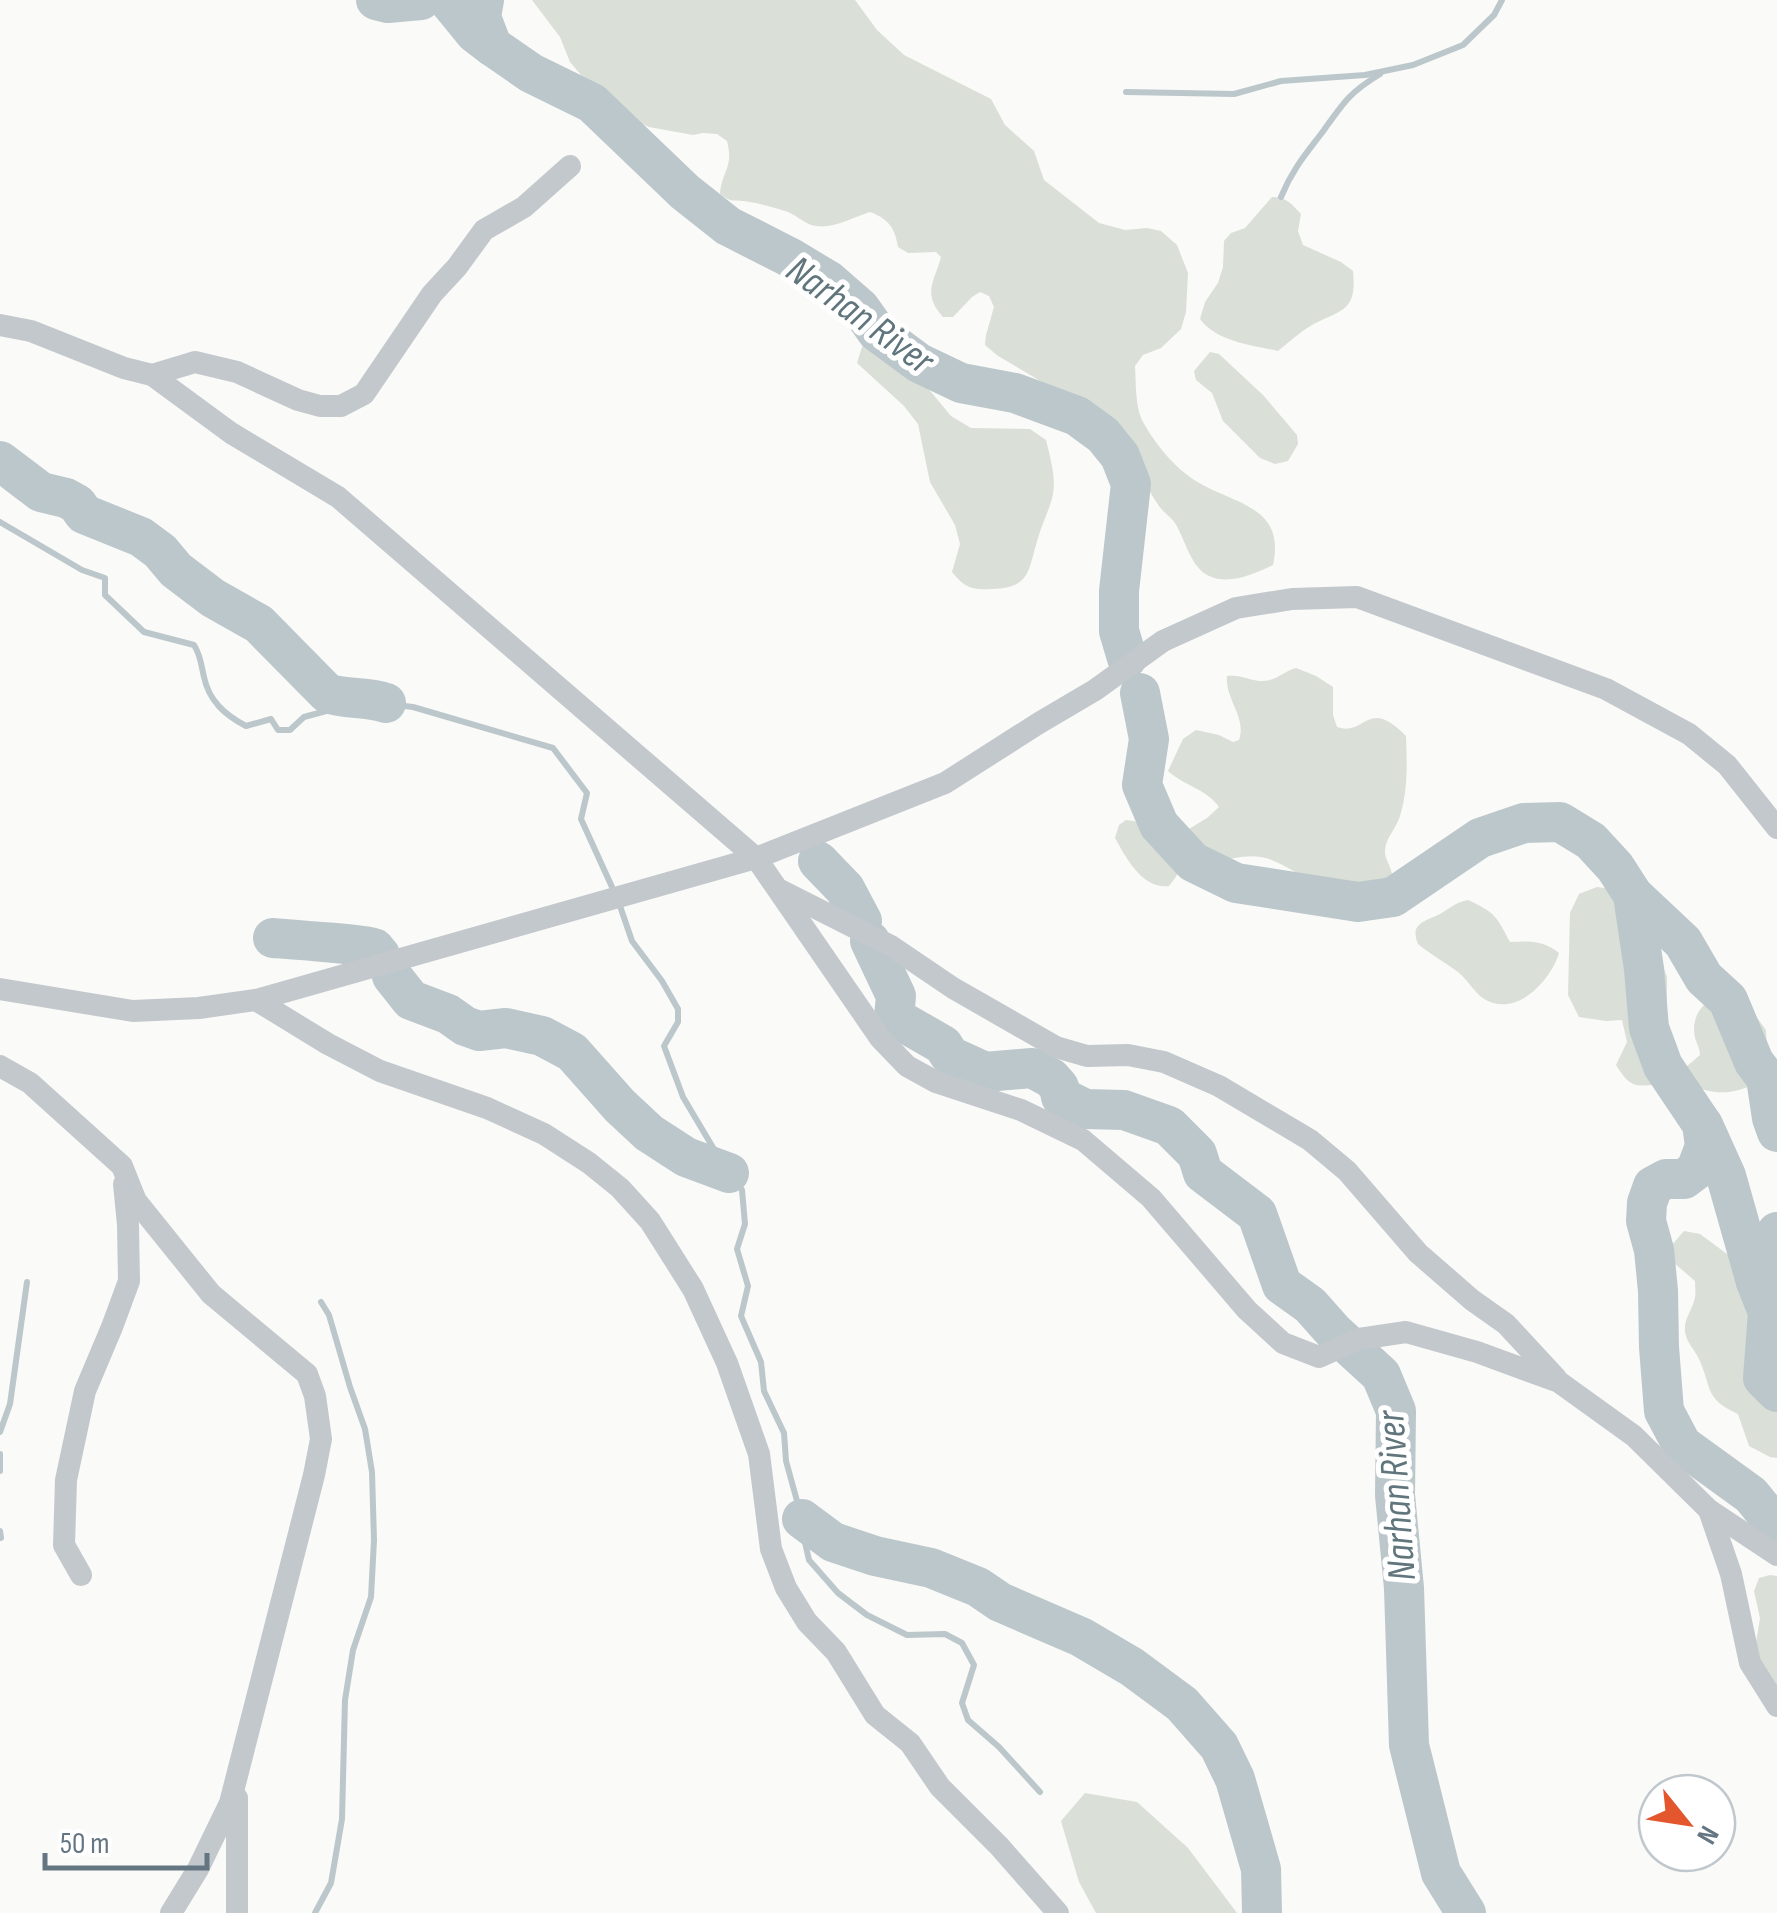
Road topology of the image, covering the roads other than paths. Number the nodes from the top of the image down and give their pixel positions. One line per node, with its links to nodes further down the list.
1 (570, 166): 3 (street)
2 (0, 325): 3 (street)
3 (152, 374): 5 (street)
4 (1777, 828): 5 (street)
5 (756, 858): 6 (street); 8 (street)
6 (776, 888): 11 (street); 11 (street)
7 (0, 990): 8 (street)
8 (256, 1000): 19 (street)
9 (0, 1066): 10 (street)
10 (122, 1166): 14 (street); 16 (street)
11 (1559, 1382): 12 (street)
12 (1709, 1510): 13 (street); 15 (street)
13 (1777, 1554)
14 (81, 1575)
15 (1777, 1706)
16 (236, 1780): 17 (street); 18 (street)
17 (171, 1913)
18 (238, 1913)
19 (1058, 1913)

